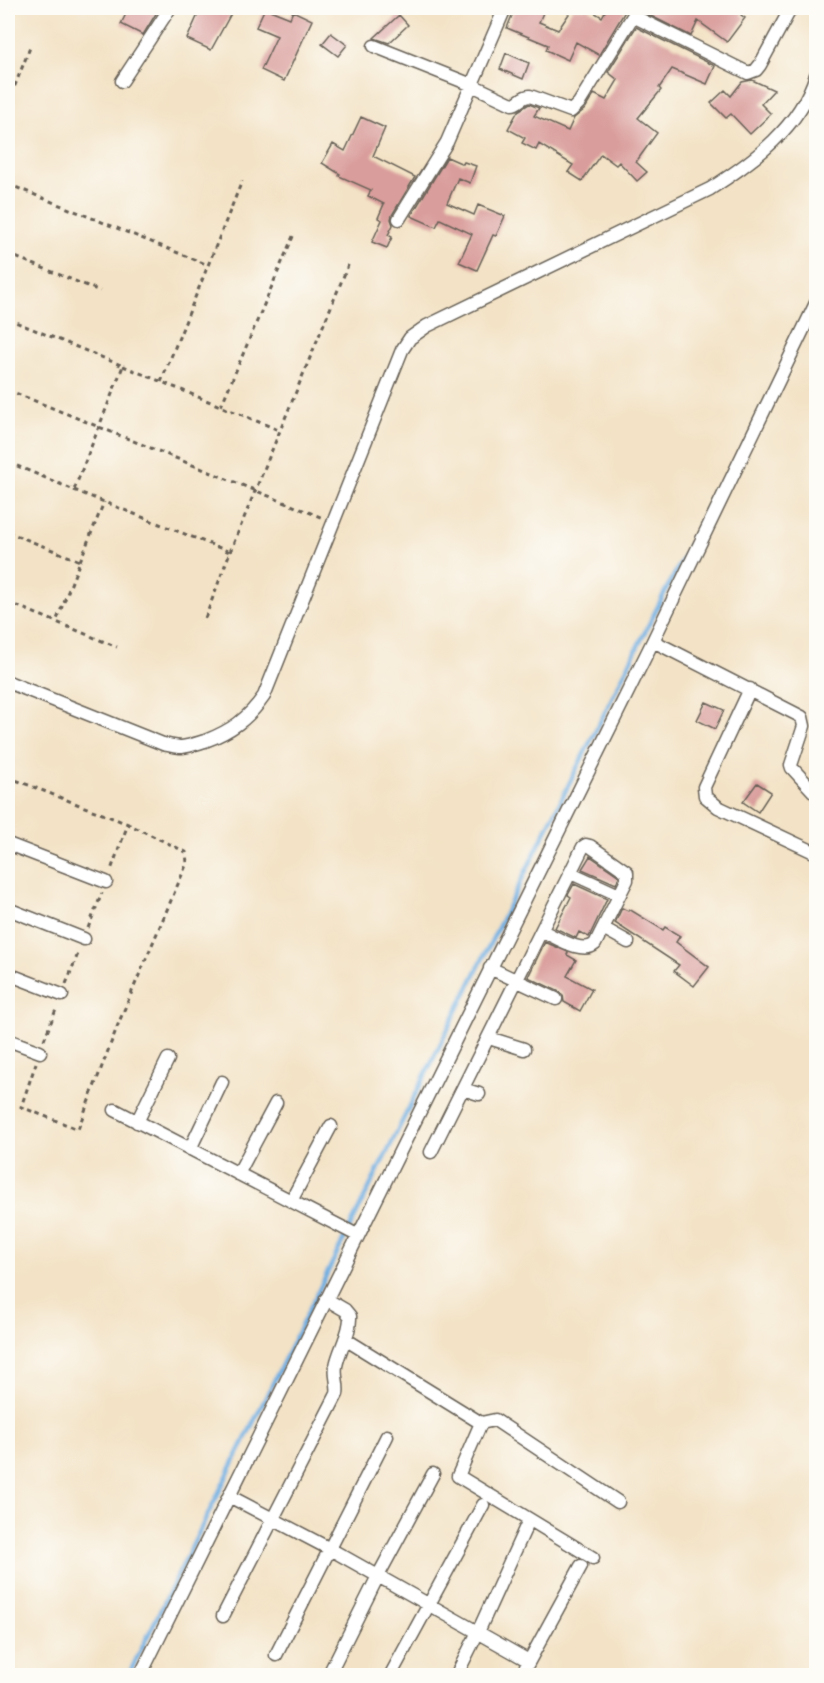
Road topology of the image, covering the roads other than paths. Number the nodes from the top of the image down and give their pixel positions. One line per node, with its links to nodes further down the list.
1 (170, 8): 7 (street)
2 (505, 8): 8 (street)
3 (791, 8): 4 (street)
4 (634, 12): 8 (street)
5 (374, 46): 8 (street)
6 (816, 75): 12 (street)
7 (122, 81)
8 (472, 85): 9 (street)
9 (399, 219)
10 (816, 303): 11 (street)
11 (653, 641): 13 (street); 25 (street)
12 (8, 682)
13 (750, 689): 14 (street); 16 (street)
14 (816, 794)
15 (8, 844): 18 (street)
16 (816, 853)
17 (571, 873): 19 (street); 19 (street); 22 (street)
18 (106, 882)
19 (619, 895): 21 (street)
20 (8, 909): 23 (street)
21 (603, 928): 22 (street); 24 (street)
22 (542, 931): 27 (street)
23 (84, 939)
24 (628, 942)
25 (490, 968): 27 (street); 46 (street)
26 (8, 974): 28 (street)
27 (517, 981): 29 (street); 30 (street)
28 (62, 995)
29 (556, 999)
30 (489, 1038): 32 (street); 36 (street)
31 (8, 1040): 33 (street)
32 (524, 1049)
33 (40, 1052)
34 (168, 1059): 40 (street)
35 (222, 1082): 42 (street)
36 (463, 1089): 37 (street); 43 (street)
37 (479, 1094)
38 (276, 1103): 44 (street)
39 (115, 1110): 40 (street)
40 (137, 1122): 42 (street)
41 (331, 1126): 45 (street)
42 (190, 1149): 44 (street)
43 (431, 1152)
44 (238, 1174): 45 (street)
45 (291, 1201): 46 (street)
46 (351, 1232): 47 (street)
47 (326, 1299): 48 (street); 52 (street)
48 (345, 1339): 49 (street); 55 (street)
49 (481, 1423): 53 (street); 56 (street)
50 (387, 1436): 57 (street)
51 (433, 1474): 60 (street)
52 (229, 1496): 55 (street); 66 (street)
53 (618, 1502)
54 (483, 1505): 61 (street)
55 (272, 1518): 57 (street); 62 (street)
56 (529, 1520): 58 (street); 63 (street)
57 (330, 1549): 60 (street); 64 (street)
58 (593, 1558)
59 (581, 1566): 65 (street)
60 (378, 1576): 61 (street); 67 (street)
61 (428, 1604): 63 (street); 68 (street)
62 (223, 1616)
63 (478, 1632): 65 (street); 69 (street)
64 (276, 1655)
65 (529, 1661): 70 (street)
66 (140, 1676)
67 (328, 1676)
68 (390, 1676)
69 (456, 1676)
70 (521, 1676)

